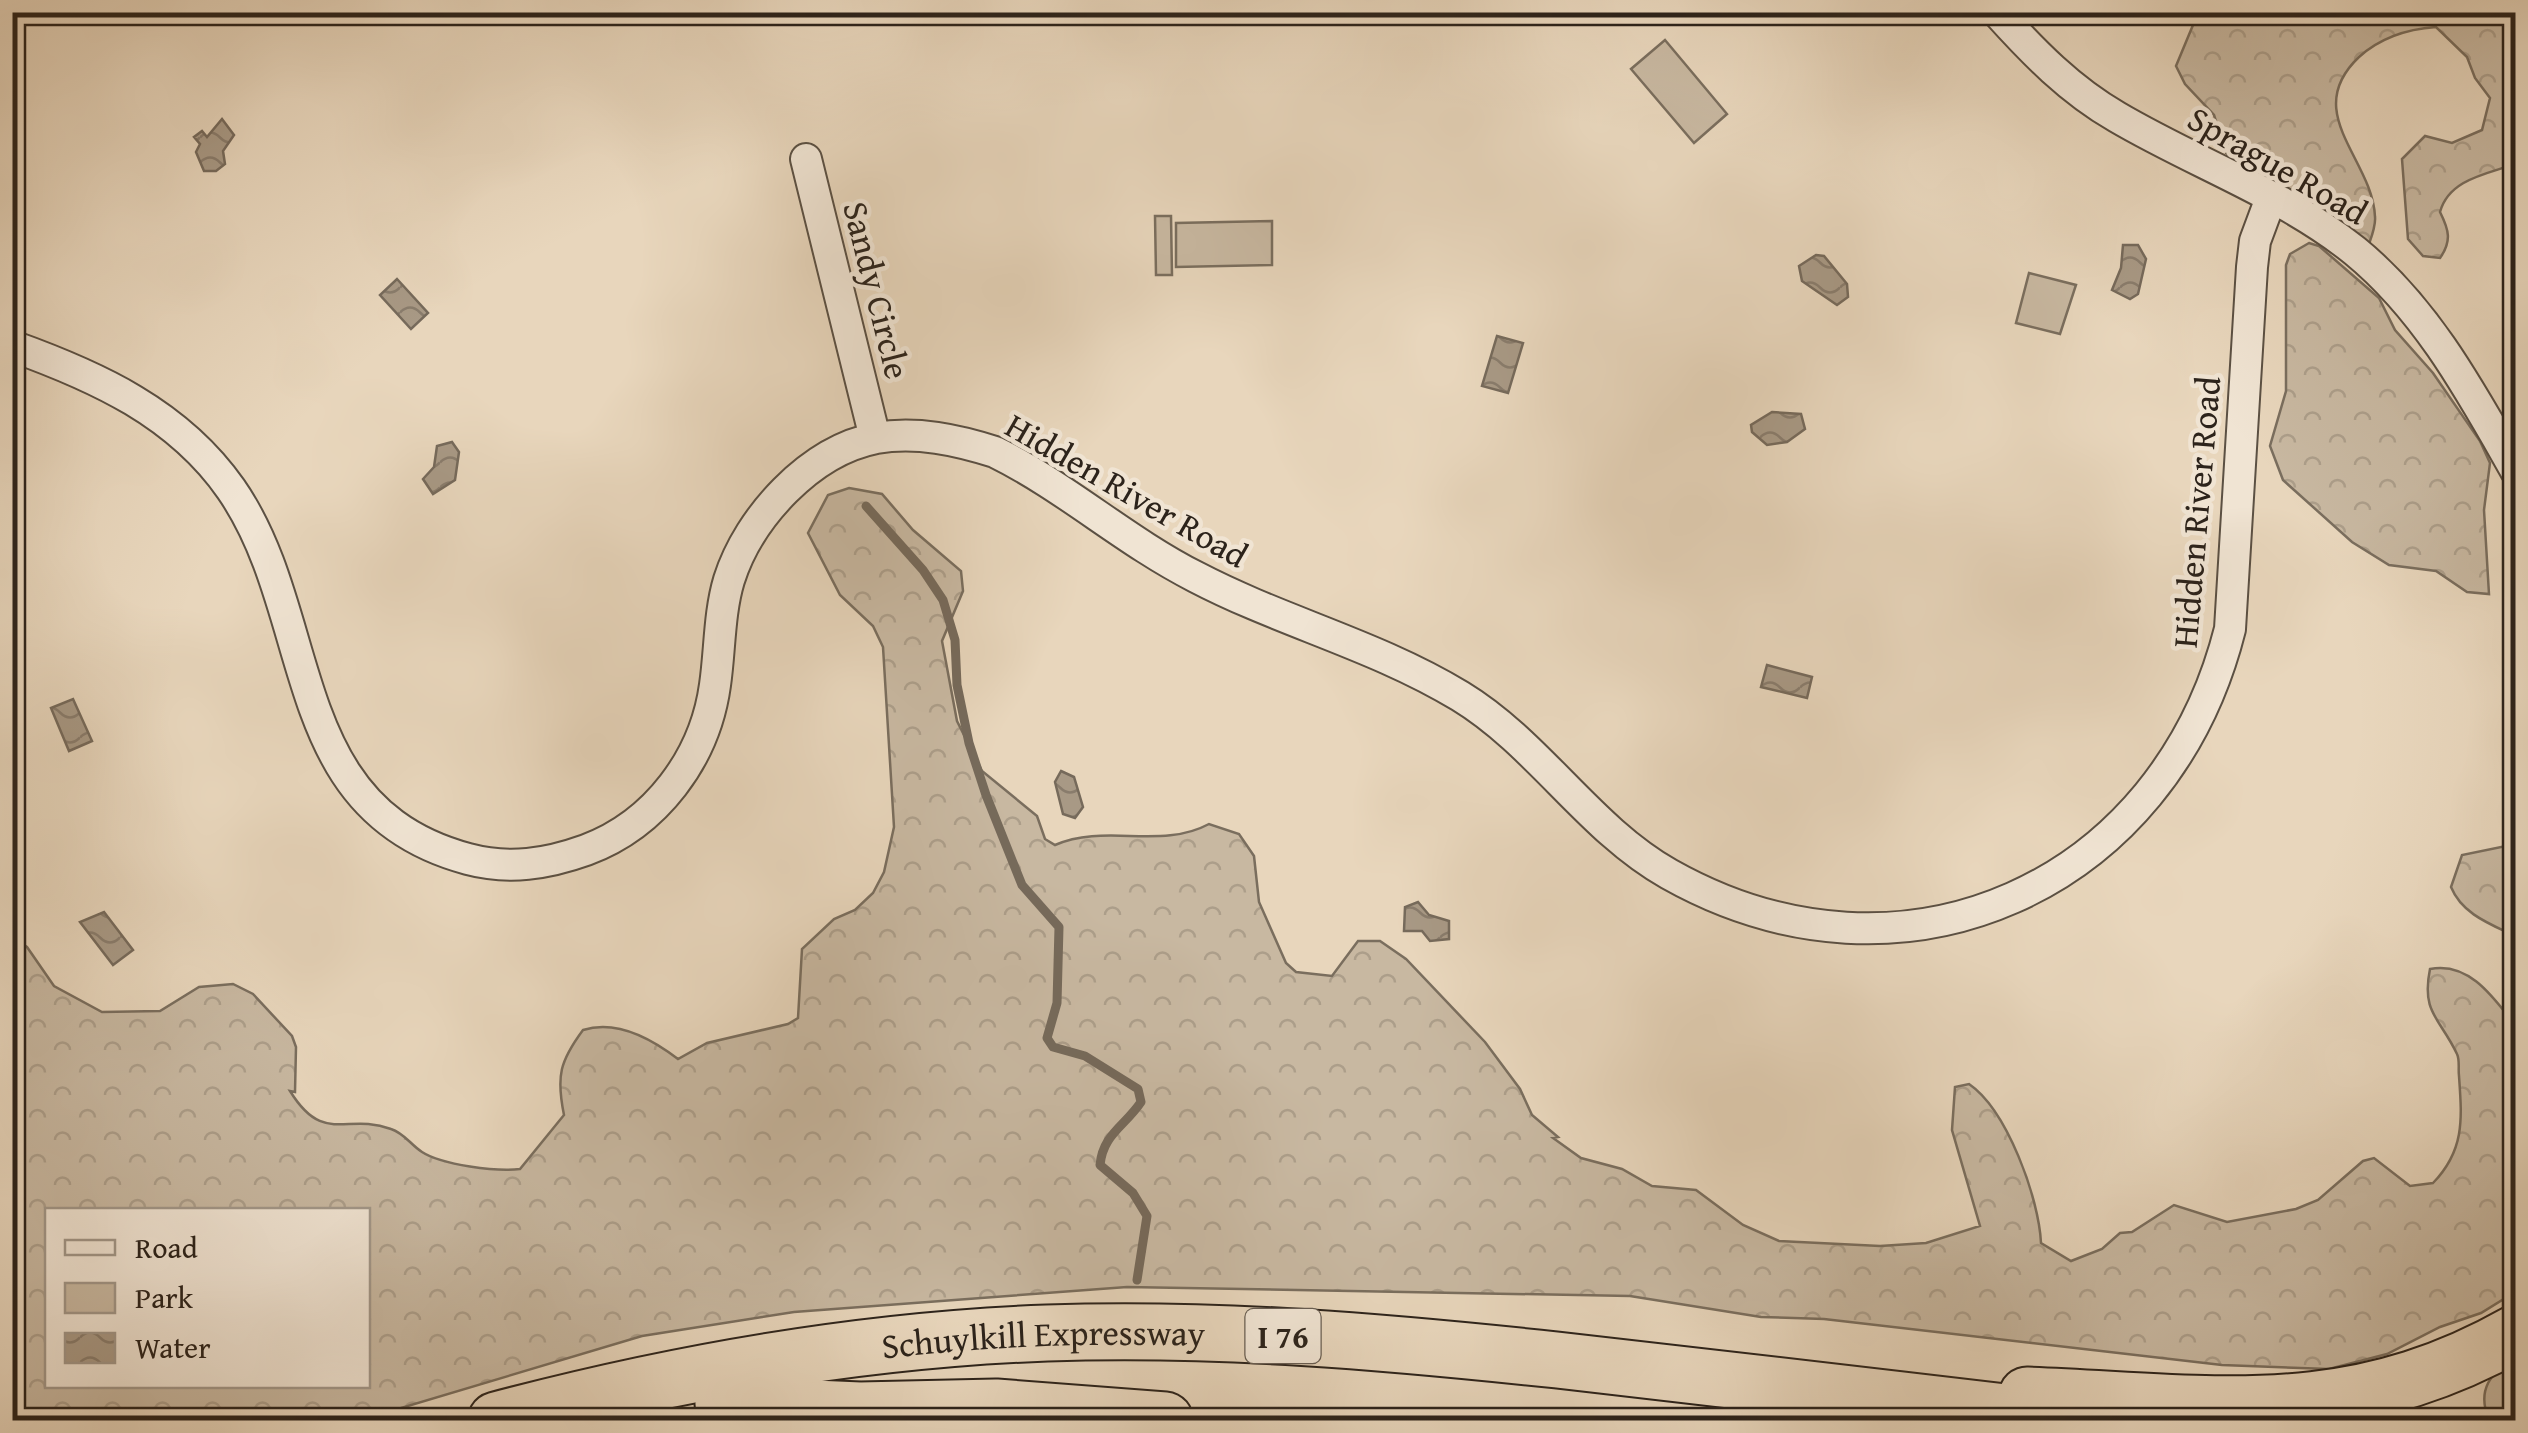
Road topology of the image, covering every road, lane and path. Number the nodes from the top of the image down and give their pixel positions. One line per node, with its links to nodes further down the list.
1 (1997, 12): 3 (street, Sprague Road)
2 (806, 159): 5 (street, Sandy Circle)
3 (2271, 198): 5 (street, Hidden River Road); 6 (street, Sprague Road)
4 (12, 346): 5 (street, Hidden River Road)
5 (875, 438)
6 (2516, 471)
7 (2516, 1334): 8 (highway)
8 (1767, 1402): 9 (highway, Schuylkill Expressway / I 76); 10 (highway, Schuylkill Expressway / I 76); 13 (highway, Schuylkill Expressway / I 76)
9 (723, 1404): 11 (highway, Schuylkill Expressway / I 76); 12 (highway)
10 (496, 1420)
11 (642, 1420)
12 (1165, 1420)
13 (2073, 1420)

